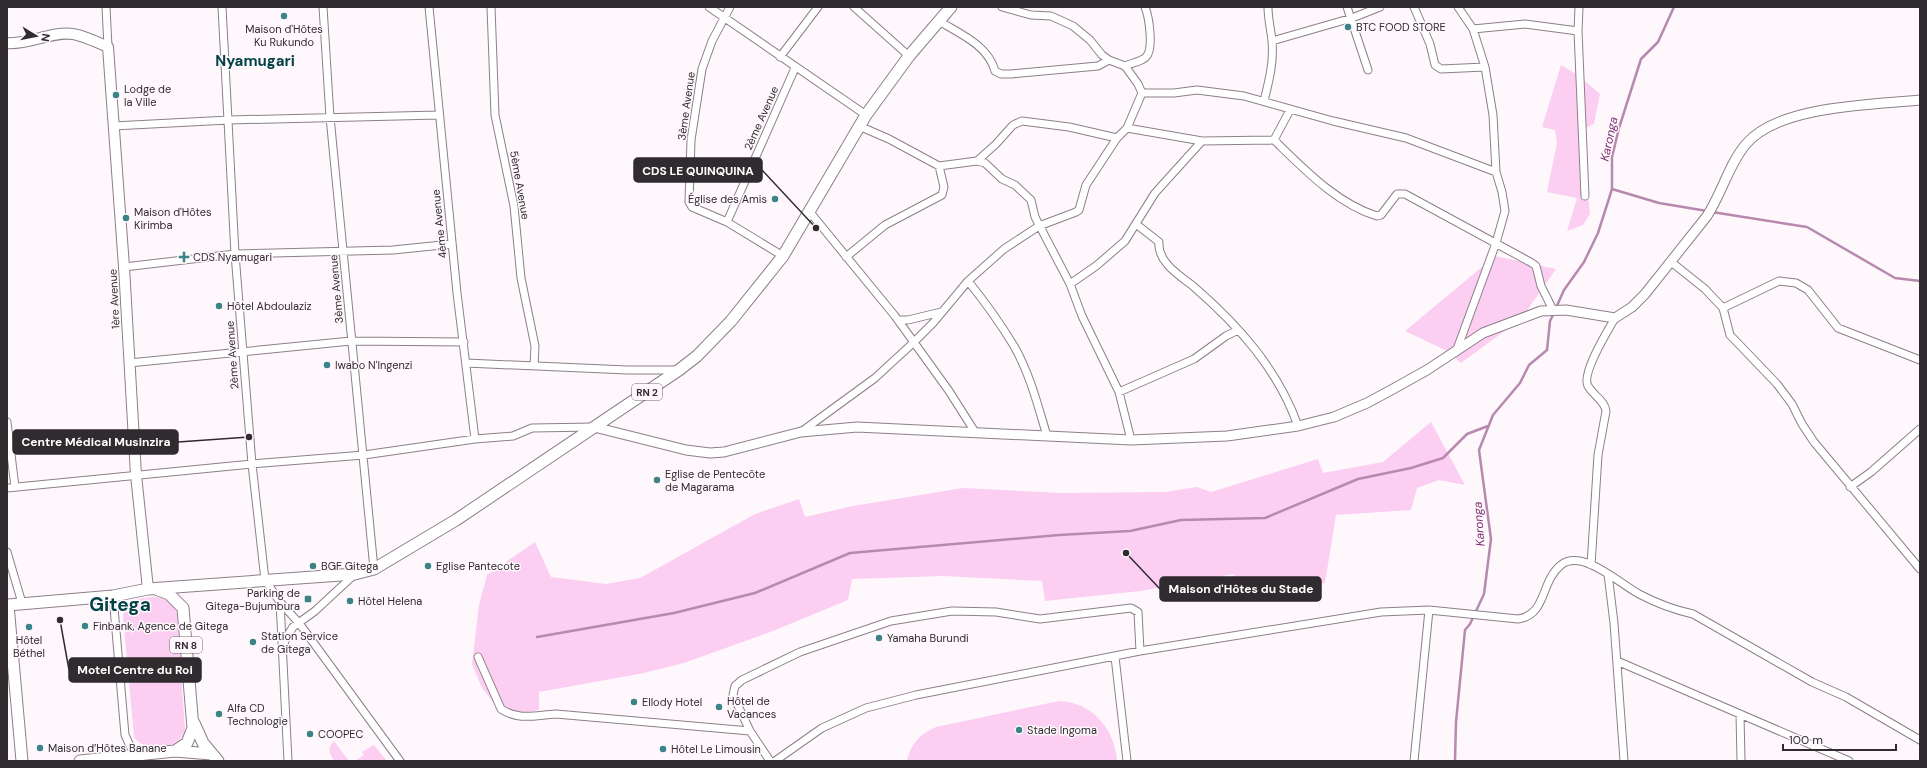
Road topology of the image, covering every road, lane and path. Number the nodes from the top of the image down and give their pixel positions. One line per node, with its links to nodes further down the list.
1 (106, 7): 26 (street, 1ère Avenue)
2 (222, 7): 41 (street, 2ème Avenue)
3 (323, 7): 40 (street, 3ème Avenue)
4 (429, 7): 38 (street, 4ème Avenue)
5 (491, 7): 80 (street, 5ème Avenue)
6 (709, 7): 19 (street)
7 (730, 7): 19 (street, 3ème Avenue)
8 (818, 7): 28 (street)
9 (854, 7): 27 (street)
10 (951, 7): 21 (main road, RN 2)
11 (1002, 7): 29 (street)
12 (1145, 7): 30 (street)
13 (1268, 7): 24 (street)
14 (1347, 7): 20 (street)
15 (1380, 7): 20 (street)
16 (1414, 7): 31 (street)
17 (1458, 7): 22 (street)
18 (1579, 7): 23 (street)
19 (725, 16): 28 (street); 53 (street, 3ème Avenue)
20 (1352, 18): 24 (street); 33 (street)
21 (939, 21): 27 (main road, RN 2); 29 (street)
22 (1473, 30): 23 (street); 31 (street)
23 (1578, 32): 51 (street)
24 (1272, 41): 36 (street)
25 (7, 43): 26 (main road)
26 (108, 47): 42 (main road, 1ère Avenue)
27 (909, 56): 39 (main road, RN 2)
28 (780, 57): 32 (street)
29 (1109, 60): 30 (street)
30 (1125, 66): 34 (street)
31 (1485, 67): 50 (street)
32 (795, 68): 39 (street); 53 (street, 2ème Avenue)
33 (1368, 70)
34 (1142, 93): 36 (street); 44 (street)
35 (1920, 100): 62 (street)
36 (1264, 101): 37 (street)
37 (1290, 110): 46 (street); 50 (street)
38 (439, 115): 40 (street); 57 (street, 4ème Avenue)
39 (866, 115): 43 (main road, RN 2)
40 (330, 117): 41 (street); 58 (street, 3ème Avenue)
41 (229, 120): 42 (street); 59 (street, 2ème Avenue)
42 (113, 126): 63 (main road, 1ère Avenue)
43 (859, 126): 49 (street); 52 (main road, RN 2)
44 (1127, 128): 45 (street); 47 (street)
45 (1117, 138): 48 (street); 55 (street)
46 (1274, 140): 47 (street); 56 (street)
47 (1202, 141): 54 (street)
48 (977, 161): 49 (street); 55 (street)
49 (939, 166): 61 (street)
50 (1496, 172): 56 (street)
51 (1585, 196)
52 (809, 211): 60 (main road, RN 2); 61 (street)
53 (727, 222): 60 (street, 3ème Avenue)
54 (1136, 224): 65 (street); 71 (street)
55 (1039, 226): 64 (street); 65 (street)
56 (1496, 243): 67 (street); 76 (street)
57 (452, 244): 58 (street); 73 (street, 4ème Avenue)
58 (343, 251): 59 (street); 72 (street, 3ème Avenue)
59 (235, 254): 63 (street); 75 (street, 2ème Avenue)
60 (783, 256): 81 (main road, RN 2)
61 (846, 257): 70 (street)
62 (1670, 261): 66 (street); 69 (street)
63 (124, 267): 78 (main road, 1ère Avenue)
64 (968, 280): 68 (street); 89 (street)
65 (1070, 284): 82 (street)
66 (1723, 308): 77 (street); 96 (street)
67 (1553, 310): 69 (street); 76 (street)
68 (941, 312): 70 (street); 74 (street)
69 (1615, 318): 99 (street)
70 (898, 320): 74 (street)
71 (1238, 330): 82 (street); 84 (street)
72 (352, 341): 73 (street); 75 (street); 92 (street, 3ème Avenue)
73 (464, 342): 79 (street, 4ème Avenue)
74 (913, 343): 87 (street); 88 (street)
75 (242, 351): 78 (street); 93 (street, 2ème Avenue)
76 (1455, 352): 84 (street)
77 (1920, 360)
78 (129, 363): 94 (main road, 1ère Avenue)
79 (466, 363): 80 (street); 90 (street, 4ème Avenue)
80 (534, 365): 81 (street)
81 (679, 370): 85 (main road, RN 2)
82 (1119, 392): 91 (street)
83 (7, 422): 95 (street)
84 (1298, 426): 91 (street)
85 (594, 427): 87 (street); 90 (street); 100 (main road, RN 2)
86 (1920, 429): 96 (street)
87 (801, 432): 88 (street)
88 (975, 432): 89 (street)
89 (1047, 436): 91 (street)
90 (475, 439): 92 (street)
91 (1131, 440)
92 (364, 455): 93 (street); 100 (street, 3ème Avenue)
93 (252, 464): 94 (street); 104 (street, 2ème Avenue)
94 (136, 475): 95 (street); 106 (main road, 1ère Avenue)
95 (15, 487): 97 (street)
96 (1850, 487): 101 (street)
97 (7, 488)
98 (7, 552): 109 (street)
99 (1591, 565): 103 (street); 112 (street)
100 (374, 569): 102 (main road, RN 2)
101 (1920, 569)
102 (355, 574): 104 (main road, RN 2); 113 (street)
103 (1608, 574): 118 (street); 122 (street)
104 (265, 580): 105 (main road, RN 2); 108 (street)
105 (206, 585): 106 (main road, RN 2); 111 (main road)
106 (151, 589): 107 (main road, RN 2); 111 (main road)
107 (113, 596): 109 (main road, RN 2); 124 (street)
108 (280, 602): 113 (street); 117 (street)
109 (22, 603): 110 (main road, RN 2)
110 (8, 605): 127 (main road)
111 (183, 608): 120 (main road, RN 8)
112 (1429, 610): 114 (street); 134 (street)
113 (299, 623): 117 (street); 130 (street)
114 (1140, 651): 116 (street); 121 (street)
115 (478, 657): 121 (street)
116 (1115, 657): 132 (street); 133 (street)
117 (282, 659): 129 (street)
118 (1616, 661): 119 (street); 135 (street)
119 (1740, 714): 136 (street); 137 (street)
120 (192, 718): 123 (main road, RN 8); 126 (main road, RN 8)
121 (750, 731): 131 (street)
122 (1920, 740)
123 (175, 751): 125 (main road, RN 8); 126 (main road, RN 8)
124 (147, 754): 125 (main road, RN 8); 128 (main road, RN 8)
125 (161, 757)
126 (214, 758)
127 (22, 761)
128 (80, 761)
129 (288, 761)
130 (400, 761)
131 (770, 761)
132 (776, 761)
133 (1127, 761)
134 (1414, 761)
135 (1624, 761)
136 (1741, 761)
137 (1849, 761)

